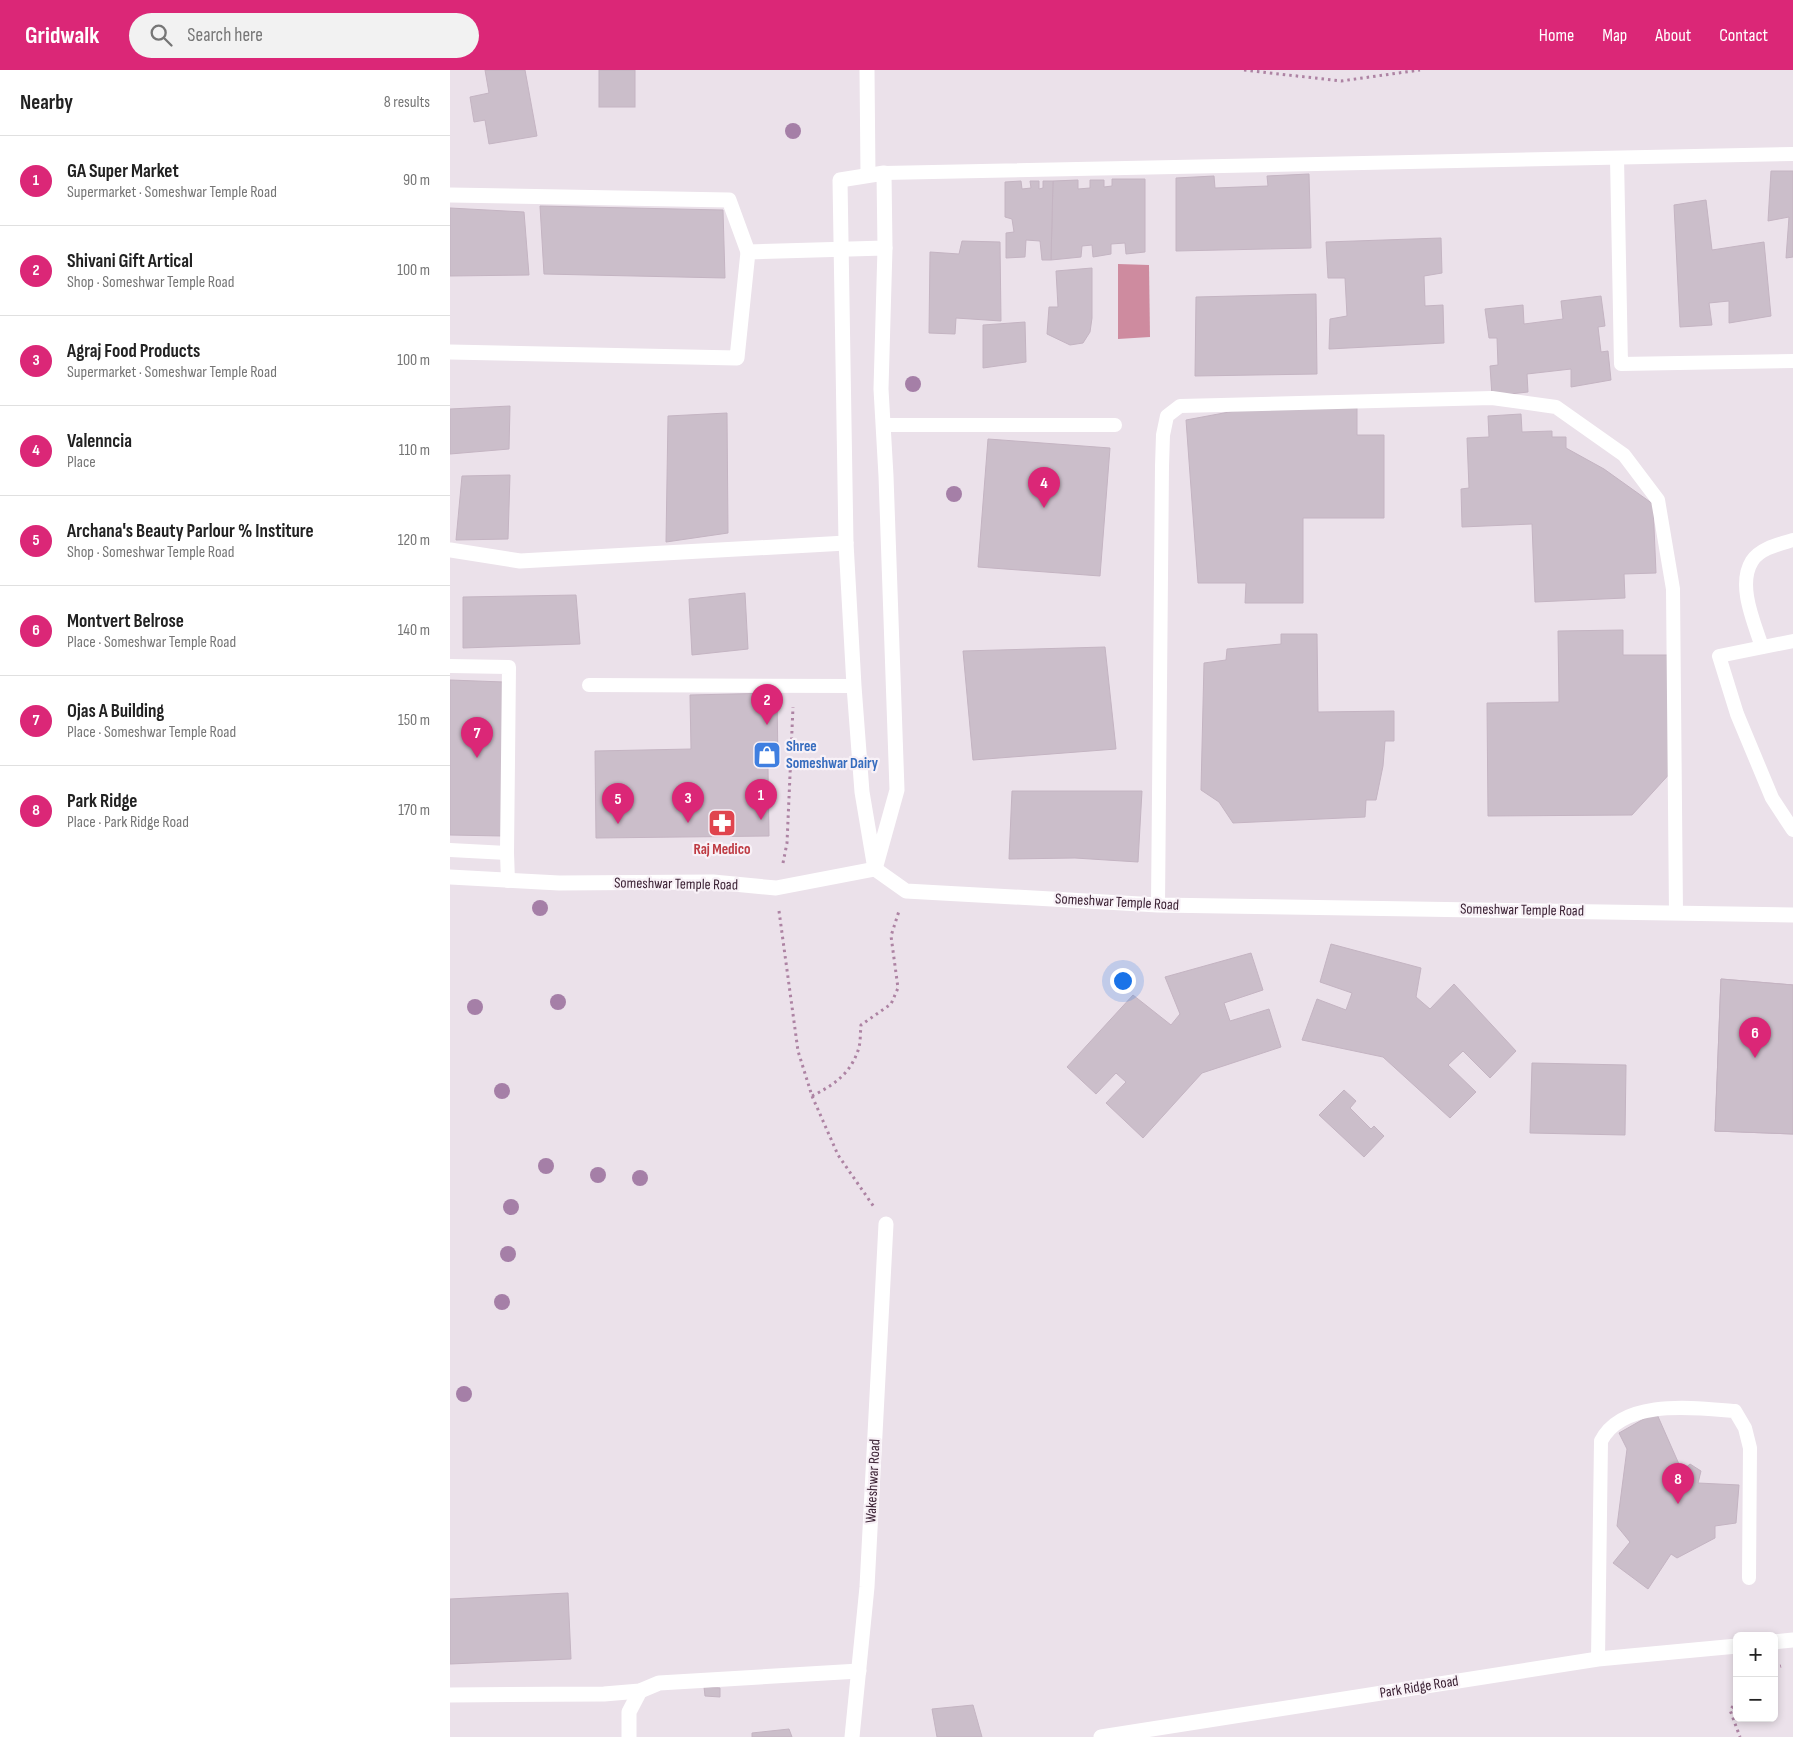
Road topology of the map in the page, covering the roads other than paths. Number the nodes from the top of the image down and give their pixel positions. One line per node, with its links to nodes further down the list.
1 (867, 70): 5 (street)
2 (1793, 154): 3 (lane)
3 (1617, 158): 4 (lane); 11 (lane)
4 (884, 173): 5 (street); 7 (street)
5 (868, 176): 8 (street)
6 (450, 195): 9 (street)
7 (885, 248): 8 (street); 12 (street)
8 (840, 250): 9 (street); 15 (street)
9 (748, 252): 10 (street)
10 (450, 352)
11 (1793, 361)
12 (883, 425): 13 (lane); 25 (street)
13 (1115, 425)
14 (1793, 540): 18 (lane)
15 (846, 543): 16 (street); 21 (street)
16 (450, 550)
17 (1793, 640): 18 (lane)
18 (1762, 647): 22 (lane)
19 (450, 666): 24 (lane)
20 (589, 685): 21 (lane)
21 (854, 686): 25 (street)
22 (1793, 830)
23 (450, 850): 24 (lane)
24 (507, 852): 27 (lane)
25 (875, 869): 27 (street, Someshwar Temple Road); 28 (street, Someshwar Temple Road)
26 (450, 877): 27 (street, Someshwar Temple Road)
27 (508, 880)
28 (1158, 905): 29 (street, Someshwar Temple Road); 29 (lane)
29 (1676, 913): 30 (street, Someshwar Temple Road)
30 (1793, 915)
31 (886, 1224): 37 (street, Wakeshwar Road)
32 (1749, 1578): 36 (lane)
33 (1793, 1640): 34 (street)
34 (1778, 1642)
35 (1733, 1646): 36 (street, Park Ridge Road)
36 (1598, 1659): 42 (street, Park Ridge Road)
37 (859, 1672): 38 (street); 41 (street, Wakeshwar Road)
38 (640, 1691): 39 (street); 40 (street)
39 (450, 1695)
40 (629, 1737)
41 (852, 1737)
42 (1101, 1737)

